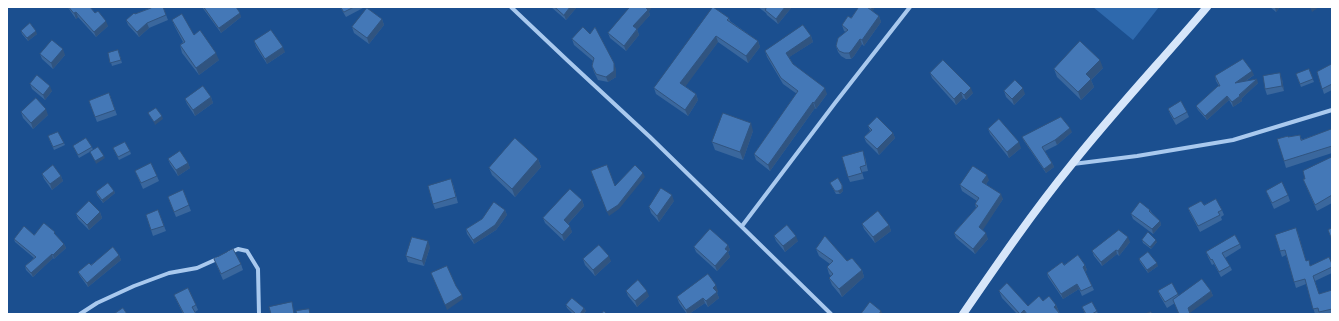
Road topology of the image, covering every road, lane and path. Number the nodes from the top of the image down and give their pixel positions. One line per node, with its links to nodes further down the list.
1 (511, 7): 6 (street)
2 (910, 7): 6 (street)
3 (1207, 7): 5 (main road)
4 (1332, 110): 5 (street)
5 (1072, 164): 10 (main road)
6 (742, 226): 9 (street)
7 (80, 314): 8 (street)
8 (259, 314)
9 (831, 314)
10 (963, 314)

